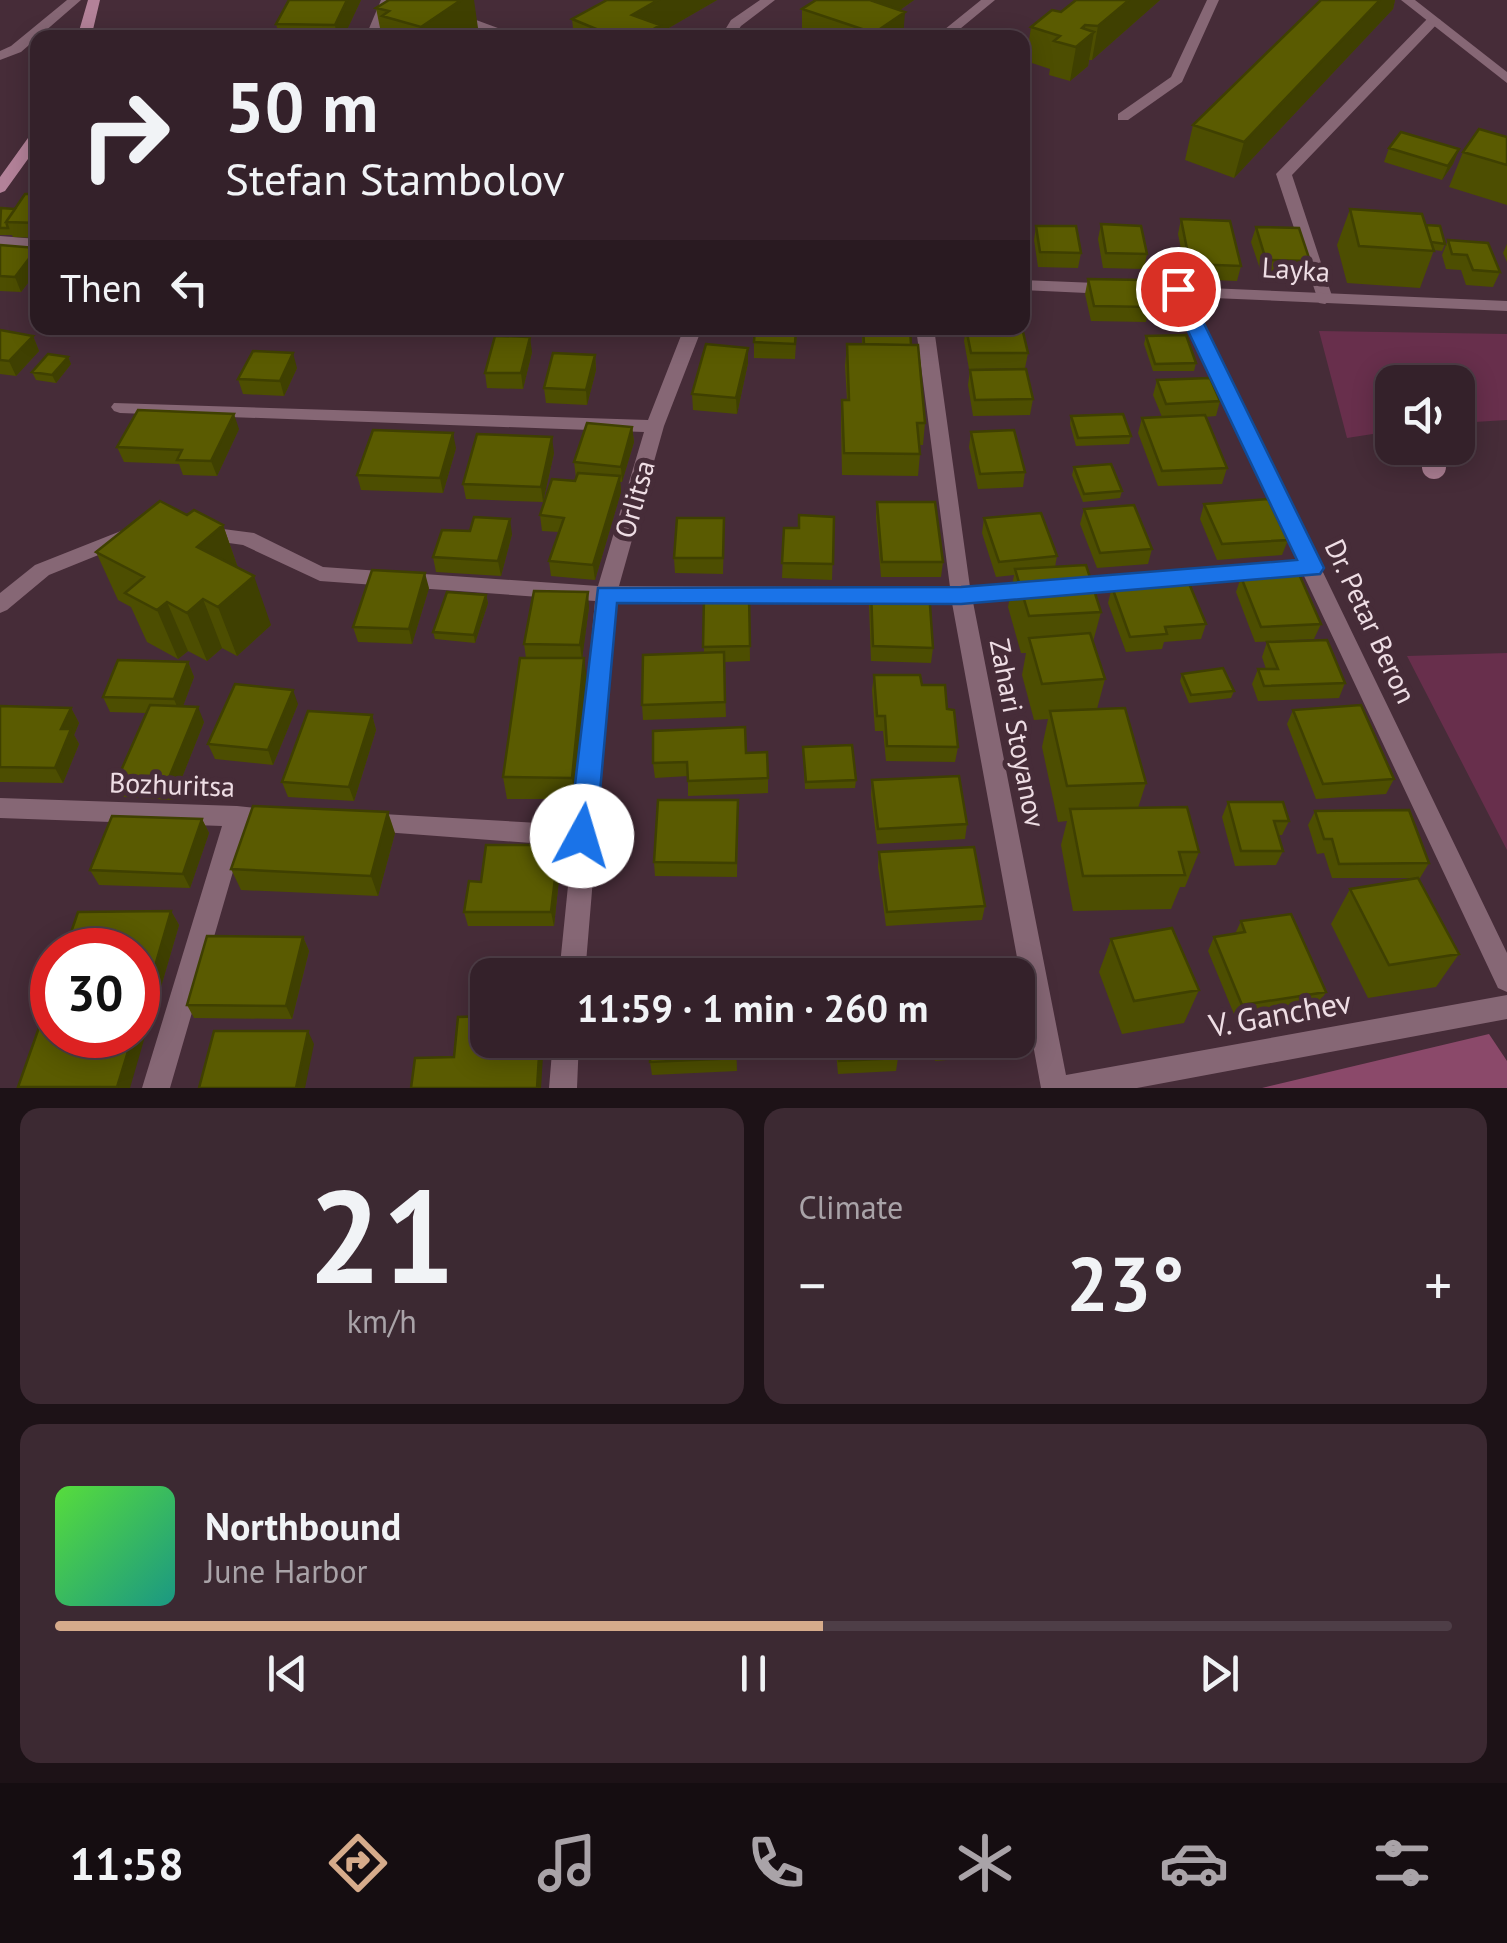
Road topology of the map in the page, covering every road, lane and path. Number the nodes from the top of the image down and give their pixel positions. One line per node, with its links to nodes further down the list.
1 (76, 0): 10 (street)
2 (94, 0): 11 (street)
3 (387, 0): 12 (street)
4 (409, 0): 13 (street)
5 (769, 0): 14 (street)
6 (989, 0): 15 (street)
7 (1213, 0): 19 (street)
8 (1407, 0): 9 (street)
9 (1434, 20): 18 (street); 26 (street)
10 (40, 30)
11 (86, 30)
12 (374, 30)
13 (496, 30)
14 (731, 30)
15 (950, 30)
16 (30, 38): 17 (street)
17 (0, 56)
18 (1507, 79)
19 (1123, 118)
20 (30, 145): 21 (street)
21 (0, 188)
22 (0, 241): 23 (street)
23 (30, 243)
24 (1030, 284): 25 (street, Layka)
25 (1178, 289): 26 (street, Layka); 34 (street, Dr. Petar Beron)
26 (1325, 299): 27 (street, Layka)
27 (1507, 306)
28 (689, 335): 31 (street, Orlitsa)
29 (926, 335): 36 (street, Zahari Stoyanov)
30 (120, 407): 31 (street)
31 (655, 426): 35 (street, Orlitsa)
32 (186, 532): 35 (street)
33 (148, 533): 37 (street)
34 (1312, 568): 36 (street); 44 (street, Dr. Petar Beron)
35 (606, 594): 36 (street); 42 (street, Orlitsa)
36 (961, 596): 49 (street, Zahari Stoyanov)
37 (0, 605)
38 (0, 808): 39 (street, Bozhuritsa)
39 (237, 816): 40 (street, Bozhuritsa); 47 (street)
40 (294, 819)
41 (333, 822): 42 (street)
42 (582, 836): 43 (street, Orlitsa)
43 (573, 958)
44 (1507, 980)
45 (1507, 1007): 50 (street, V. Ganchev)
46 (565, 1058): 48 (street)
47 (156, 1088)
48 (563, 1088)
49 (1055, 1088)
50 (1066, 1088)

